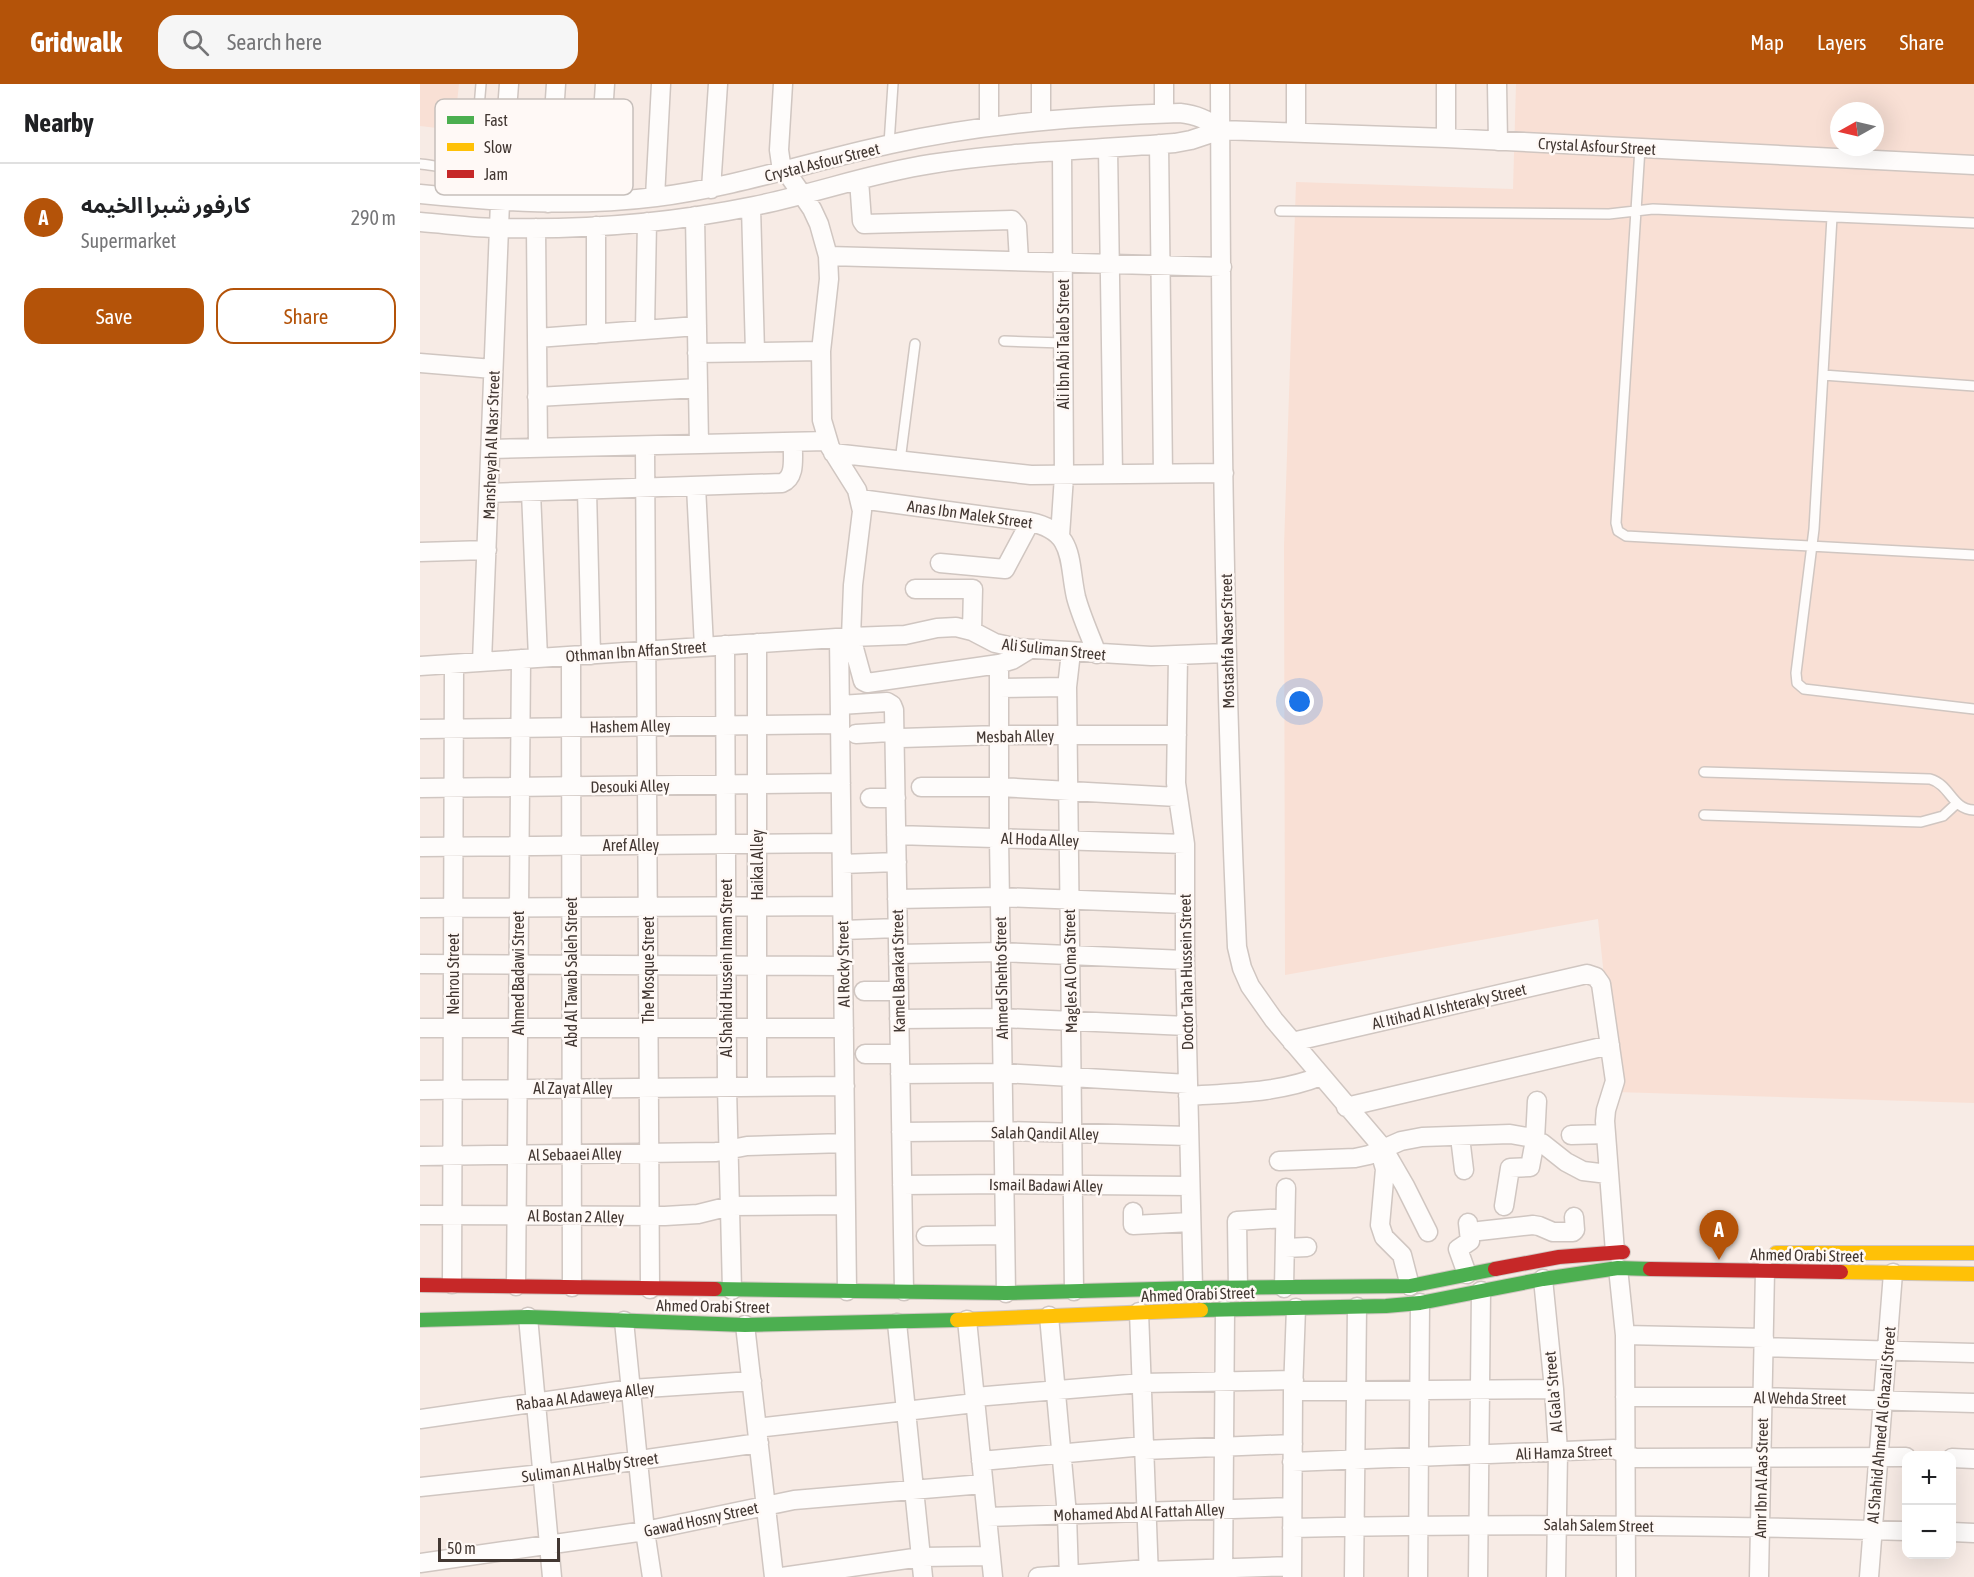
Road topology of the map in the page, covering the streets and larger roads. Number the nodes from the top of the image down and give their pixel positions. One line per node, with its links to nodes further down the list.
1 (509, 84): 14 (street, Mansheyah Al Nasr Street)
2 (556, 84): 15 (street)
3 (605, 84): 16 (street)
4 (661, 84): 36 (street)
5 (718, 84): 30 (street)
6 (783, 84): 28 (street)
7 (989, 84): 19 (street)
8 (1041, 84): 18 (street)
9 (1164, 84): 17 (street)
10 (1220, 84): 20 (street, Mostashfa Naser Street)
11 (1296, 84): 21 (street)
12 (1446, 84): 22 (street)
13 (1497, 84): 23 (street)
14 (508, 99)
15 (555, 99)
16 (604, 99)
17 (1164, 113): 18 (street, Crystal Asfour Street); 20 (street, Crystal Asfour Street)
18 (1041, 122): 19 (street, Crystal Asfour Street)
19 (989, 127): 28 (street, Crystal Asfour Street)
20 (1221, 130): 21 (street, Crystal Asfour Street); 24 (street, Crystal Asfour Street); 52 (street, Mostashfa Naser Street)
21 (1296, 132): 22 (street, Crystal Asfour Street)
22 (1446, 138): 23 (street, Crystal Asfour Street)
23 (1498, 141): 27 (street, Crystal Asfour Street)
24 (1159, 144): 25 (street, Crystal Asfour Street); 51 (street)
25 (1108, 148): 26 (street, Crystal Asfour Street); 50 (street)
26 (1062, 151): 29 (street, Crystal Asfour Street); 49 (street, Ali Ibn Abi Taleb Street)
27 (1974, 165)
28 (785, 171): 30 (street, Crystal Asfour Street); 35 (street)
29 (859, 180): 35 (street, Crystal Asfour Street); 48 (street)
30 (711, 189): 36 (street, Crystal Asfour Street)
31 (420, 194): 37 (street, Crystal Asfour Street)
32 (501, 195): 37 (street, Mansheyah Al Nasr Street)
33 (549, 195): 39 (street)
34 (597, 195): 38 (street)
35 (803, 195): 40 (street, Crystal Asfour Street); 47 (street)
36 (655, 197): 38 (street, Crystal Asfour Street)
37 (500, 202): 39 (street, Crystal Asfour Street); 45 (street, Mansheyah Al Nasr Street)
38 (597, 202): 39 (street, Crystal Asfour Street)
39 (548, 203)
40 (751, 207): 41 (street, Crystal Asfour Street); 58 (street)
41 (695, 216): 43 (street, Crystal Asfour Street); 53 (street)
42 (420, 222): 45 (street, Crystal Asfour Street)
43 (647, 222): 44 (street, Crystal Asfour Street); 54 (street)
44 (596, 226): 46 (street, Crystal Asfour Street); 55 (street)
45 (499, 228): 46 (street, Crystal Asfour Street); 61 (street, Mansheyah Al Nasr Street)
46 (536, 228): 56 (street)
47 (828, 256): 48 (street); 57 (street)
48 (1019, 261): 49 (street)
49 (1063, 262): 50 (street); 73 (street, Ali Ibn Abi Taleb Street)
50 (1110, 264): 51 (street); 71 (street)
51 (1161, 265): 52 (street); 72 (street)
52 (1222, 267): 70 (street, Mostashfa Naser Street)
53 (697, 326): 54 (street); 59 (street)
54 (645, 330): 55 (street)
55 (596, 334): 56 (street)
56 (537, 338): 63 (street)
57 (821, 351): 58 (street); 67 (street)
58 (755, 352): 59 (street)
59 (697, 353): 62 (street)
60 (420, 363): 61 (street)
61 (493, 369): 69 (street, Mansheyah Al Nasr Street)
62 (698, 388): 63 (street); 65 (street)
63 (537, 397): 68 (street)
64 (793, 442): 65 (street); 67 (street); 74 (street)
65 (699, 444): 66 (street)
66 (645, 446): 68 (street); 75 (street, The Mosque Street)
67 (830, 447): 73 (street); 79 (street)
68 (538, 448): 69 (street)
69 (490, 449): 78 (street, Mansheyah Al Nasr Street)
70 (1224, 473): 72 (street); 94 (street, Mostashfa Naser Street)
71 (1113, 474): 72 (street); 73 (street)
72 (1163, 474)
73 (1064, 476): 81 (street, Ali Ibn Abi Taleb Street)
74 (696, 486): 75 (street); 90 (street)
75 (646, 488): 76 (street); 92 (street, The Mosque Street)
76 (587, 490): 77 (street); 96 (street)
77 (531, 492): 78 (street); 99 (street, Ahmed Badawi Street)
78 (489, 493): 82 (street, Mansheyah Al Nasr Street)
79 (860, 499): 80 (street, Anas Ibn Malek Street); 87 (street)
80 (1030, 522): 81 (street, Anas Ibn Malek Street); 84 (street)
81 (1060, 536): 95 (street)
82 (487, 550): 83 (street); 100 (street, Mansheyah Al Nasr Street)
83 (420, 552)
84 (940, 563)
85 (915, 589): 86 (street)
86 (972, 631): 87 (street, Ali Suliman Street); 91 (street, Ali Suliman Street)
87 (845, 637): 88 (street, Othman Ibn Affan Street); 102 (street); 106 (street, Al Rocky Street)
88 (757, 643): 89 (street, Othman Ibn Affan Street); 109 (street, Haikal Alley)
89 (725, 645): 90 (street, Othman Ibn Affan Street); 108 (street, Al Shahid Hussein Imam Street)
90 (705, 647): 92 (street, Othman Ibn Affan Street)
91 (1030, 649): 93 (street, Ali Suliman Street); 102 (street)
92 (648, 651): 96 (street, Othman Ibn Affan Street); 110 (street, The Mosque Street)
93 (1071, 652): 95 (street, Ali Suliman Street); 104 (street, Magles Al Oma Street)
94 (1226, 653): 98 (street, Ali Suliman Street); 188 (street, Mostashfa Naser Street)
95 (1097, 654): 98 (street, Ali Suliman Street)
96 (591, 655): 97 (street, Othman Ibn Affan Street)
97 (571, 656): 99 (street, Othman Ibn Affan Street); 111 (street, Abd Al Tawab Saleh Street)
98 (1178, 656): 119 (street, Doctor Taha Hussein Street)
99 (529, 659): 100 (street, Othman Ibn Affan Street); 112 (street, Ahmed Badawi Street)
100 (482, 662): 101 (street, Othman Ibn Affan Street)
101 (454, 664): 103 (street, Othman Ibn Affan Street); 114 (street, Nehrou Street)
102 (999, 664): 105 (street, Ahmed Shehto Street)
103 (420, 666)
104 (1067, 687): 105 (street); 118 (street, Magles Al Oma Street)
105 (999, 688): 117 (street, Ahmed Shehto Street)
106 (840, 705): 107 (street, Al Rocky Street); 116 (street, Kamel Barakat Street)
107 (840, 724): 109 (street, Hashem Alley); 120 (street, Al Rocky Street)
108 (725, 725): 109 (street, Hashem Alley); 110 (street, Hashem Alley); 121 (street, Al Shahid Hussein Imam Street)
109 (757, 725): 122 (street, Haikal Alley)
110 (648, 726): 111 (street, Hashem Alley); 123 (street, The Mosque Street)
111 (571, 727): 112 (street, Hashem Alley); 124 (street, Abd Al Tawab Saleh Street)
112 (520, 728): 114 (street, Hashem Alley); 125 (street, Ahmed Badawi Street)
113 (420, 729): 114 (street, Hashem Alley)
114 (454, 729): 128 (street, Nehrou Street)
115 (856, 734): 116 (street, Mesbah Alley)
116 (894, 734): 117 (street, Mesbah Alley); 133 (street, Kamel Barakat Street)
117 (999, 735): 118 (street, Mesbah Alley); 126 (street, Ahmed Shehto Street)
118 (1068, 735): 119 (street, Mesbah Alley); 130 (street, Magles Al Oma Street)
119 (1177, 735): 131 (street, Doctor Taha Hussein Street)
120 (841, 783): 122 (street, Desouki Alley); 137 (street, Al Rocky Street)
121 (725, 784): 122 (street, Desouki Alley); 123 (street, Desouki Alley); 138 (street, Al Shahid Hussein Imam Street)
122 (757, 784): 139 (street, Haikal Alley)
123 (648, 785): 124 (street, Desouki Alley); 141 (street, The Mosque Street)
124 (571, 786): 125 (street, Desouki Alley); 143 (street, Abd Al Tawab Saleh Street)
125 (520, 787): 128 (street, Desouki Alley); 142 (street, Ahmed Badawi Street)
126 (999, 787): 129 (street); 130 (street); 135 (street, Ahmed Shehto Street)
127 (420, 788): 128 (street, Desouki Alley)
128 (454, 788): 145 (street, Nehrou Street)
129 (921, 788)
130 (1068, 790): 131 (street); 136 (street, Magles Al Oma Street)
131 (1177, 797): 140 (street, Doctor Taha Hussein Street)
132 (870, 798): 133 (street)
133 (896, 798): 134 (street, Kamel Barakat Street)
134 (896, 835): 135 (street, Al Hoda Alley); 146 (street, Kamel Barakat Street)
135 (999, 838): 136 (street, Al Hoda Alley); 148 (street, Ahmed Shehto Street)
136 (1069, 840): 140 (street, Al Hoda Alley); 150 (street, Magles Al Oma Street)
137 (841, 843): 139 (street, Aref Alley); 147 (street, Al Rocky Street)
138 (725, 844): 139 (street, Aref Alley); 141 (street, Aref Alley); 155 (street, Al Shahid Hussein Imam Street)
139 (757, 844): 156 (street, Haikal Alley)
140 (1185, 844): 151 (street, Doctor Taha Hussein Street)
141 (648, 845): 143 (street, Aref Alley); 154 (street, The Mosque Street)
142 (519, 846): 143 (street, Aref Alley); 145 (street, Aref Alley); 159 (street, Ahmed Badawi Street)
143 (571, 846): 153 (street, Abd Al Tawab Saleh Street)
144 (420, 847): 145 (street, Aref Alley)
145 (453, 847): 158 (street, Nehrou Street)
146 (897, 862): 147 (street); 149 (street, Kamel Barakat Street)
147 (842, 864): 152 (street, Al Rocky Street)
148 (1000, 897): 149 (street); 150 (street); 162 (street, Ahmed Shehto Street)
149 (897, 899): 160 (street, Kamel Barakat Street)
150 (1070, 900): 151 (street); 164 (street, Magles Al Oma Street)
151 (1184, 904): 165 (street, Doctor Taha Hussein Street)
152 (842, 906): 156 (street); 161 (street, Al Rocky Street)
153 (571, 907): 154 (street); 159 (street); 169 (street, Abd Al Tawab Saleh Street)
154 (648, 907): 155 (street); 170 (street, The Mosque Street)
155 (725, 907): 156 (street); 171 (street, Al Shahid Hussein Imam Street)
156 (757, 907): 172 (street, Haikal Alley)
157 (420, 908): 158 (street)
158 (453, 908): 159 (street); 167 (street, Nehrou Street)
159 (519, 908): 168 (street, Ahmed Badawi Street)
160 (898, 928): 161 (street); 163 (street, Kamel Barakat Street)
161 (843, 930): 173 (street, Al Rocky Street)
162 (1001, 952): 163 (street); 164 (street); 176 (street, Ahmed Shehto Street)
163 (898, 954): 174 (street, Kamel Barakat Street)
164 (1070, 955): 165 (street); 178 (street, Magles Al Oma Street)
165 (1185, 960): 179 (street, Doctor Taha Hussein Street)
166 (420, 964): 167 (street)
167 (453, 965): 168 (street); 181 (street, Nehrou Street)
168 (518, 965): 169 (street); 182 (street, Ahmed Badawi Street)
169 (572, 965): 170 (street); 185 (street, Abd Al Tawab Saleh Street)
170 (648, 966): 171 (street); 183 (street, The Mosque Street)
171 (726, 966): 172 (street); 186 (street, Al Shahid Hussein Imam Street)
172 (757, 966): 173 (street); 187 (street, Haikal Alley)
173 (843, 966): 184 (street, Al Rocky Street)
174 (899, 991): 175 (street); 177 (street, Kamel Barakat Street)
175 (864, 992)
176 (1002, 1018): 177 (street); 178 (street); 192 (street, Ahmed Shehto Street)
177 (899, 1019): 191 (street, Kamel Barakat Street)
178 (1071, 1021): 179 (street); 195 (street, Magles Al Oma Street)
179 (1186, 1026): 204 (street, Doctor Taha Hussein Street)
180 (420, 1028): 181 (street)
181 (453, 1028): 182 (street); 200 (street, Nehrou Street)
182 (518, 1028): 185 (street); 201 (street, Ahmed Badawi Street)
183 (648, 1028): 185 (street); 186 (street); 199 (street, The Mosque Street)
184 (844, 1028): 187 (street); 196 (street, Al Rocky Street)
185 (571, 1029): 202 (street, Abd Al Tawab Saleh Street)
186 (726, 1029): 187 (street); 197 (street, Al Shahid Hussein Imam Street)
187 (757, 1029): 198 (street, Haikal Alley)
188 (1292, 1042): 189 (street, Al Itihad Al Ishteraky Street); 194 (street, Mostashfa Naser Street)
189 (1610, 1045): 206 (street); 210 (street)
190 (865, 1054): 191 (street)
191 (900, 1054): 193 (street, Kamel Barakat Street)
192 (1003, 1073): 193 (street); 195 (street); 207 (street, Ahmed Shehto Street)
193 (900, 1074): 208 (street, Kamel Barakat Street)
194 (1321, 1076): 204 (street); 206 (street, Mostashfa Naser Street)
195 (1072, 1077): 204 (street); 209 (street, Magles Al Oma Street)
196 (845, 1086): 198 (street, Al Zayat Alley); 215 (street, Al Rocky Street)
197 (727, 1087): 198 (street, Al Zayat Alley); 199 (street, Al Zayat Alley); 217 (street, Al Shahid Hussein Imam Street)
198 (757, 1087)
199 (648, 1088): 202 (street, Al Zayat Alley); 218 (street, The Mosque Street)
200 (453, 1089): 201 (street, Al Zayat Alley); 203 (street, Al Zayat Alley); 222 (street, Nehrou Street)
201 (518, 1089): 202 (street, Al Zayat Alley); 220 (street, Ahmed Badawi Street)
202 (571, 1089): 219 (street, Abd Al Tawab Saleh Street)
203 (420, 1090)
204 (1188, 1090): 212 (street, Doctor Taha Hussein Street)
205 (1537, 1101): 214 (street)
206 (1346, 1107): 216 (street, Mostashfa Naser Street)
207 (1004, 1131): 208 (street, Salah Qandil Alley); 209 (street, Salah Qandil Alley); 226 (street, Ahmed Shehto Street)
208 (901, 1132): 227 (street, Kamel Barakat Street)
209 (1072, 1134): 212 (street, Salah Qandil Alley); 228 (street, Magles Al Oma Street)
210 (1606, 1134): 211 (street); 225 (street)
211 (1571, 1135)
212 (1189, 1137): 229 (street, Doctor Taha Hussein Street)
213 (1461, 1137): 214 (street); 216 (street); 224 (street)
214 (1535, 1140): 225 (street); 233 (street)
215 (845, 1143): 217 (street, Al Sebaaei Alley); 231 (street, Al Rocky Street)
216 (1381, 1149): 223 (street); 243 (street, Mostashfa Naser Street); 262 (street)
217 (730, 1150): 218 (street, Al Sebaaei Alley); 232 (street, Al Shahid Hussein Imam Street)
218 (648, 1153): 219 (street, Al Sebaaei Alley); 239 (street, The Mosque Street)
219 (572, 1154): 220 (street, Al Sebaaei Alley); 238 (street, Abd Al Tawab Saleh Street)
220 (517, 1155): 222 (street, Al Sebaaei Alley); 237 (street, Ahmed Badawi Street)
221 (420, 1156): 222 (street, Al Sebaaei Alley)
222 (452, 1156): 236 (street, Nehrou Street)
223 (1279, 1161)
224 (1464, 1170)
225 (1608, 1174): 253 (street)
226 (1004, 1184): 227 (street, Ismail Badawi Alley); 228 (street, Ismail Badawi Alley); 245 (street, Ahmed Shehto Street)
227 (902, 1185): 271 (street, Kamel Barakat Street)
228 (1073, 1185): 229 (street, Ismail Badawi Alley); 272 (street, Magles Al Oma Street)
229 (1190, 1186): 242 (street, Doctor Taha Hussein Street)
230 (1286, 1188): 241 (street)
231 (846, 1205): 232 (street, Al Bostan 2 Alley); 269 (street, Al Rocky Street)
232 (730, 1206): 239 (street, Al Bostan 2 Alley); 268 (street, Al Shahid Hussein Imam Street)
233 (1504, 1206)
234 (1132, 1212): 242 (street)
235 (420, 1215): 236 (street, Al Bostan 2 Alley)
236 (453, 1215): 237 (street, Al Bostan 2 Alley); 259 (street, Nehrou Street)
237 (517, 1215): 238 (street, Al Bostan 2 Alley); 261 (street, Ahmed Badawi Street)
238 (572, 1216): 239 (street, Al Bostan 2 Alley); 263 (street, Abd Al Tawab Saleh Street)
239 (648, 1216): 267 (street, The Mosque Street)
240 (1574, 1217): 244 (street)
241 (1285, 1218): 248 (street); 265 (street)
242 (1191, 1222): 264 (street, Doctor Taha Hussein Street)
243 (1428, 1232)
244 (1557, 1233): 252 (street); 256 (street)
245 (1005, 1235): 246 (street); 274 (street, Ahmed Shehto Street)
246 (926, 1236)
247 (1307, 1247): 248 (street)
248 (1285, 1248): 266 (street)
249 (1639, 1252): 253 (street, Ahmed Orabi Street)
250 (1757, 1253): 251 (street, Ahmed Orabi Street)
251 (1974, 1253)
252 (1559, 1257): 253 (street, Ahmed Orabi Street); 256 (street, Ahmed Orabi Street)
253 (1616, 1260): 254 (street, Ahmed Orabi Street); 258 (street, Ahmed Orabi Street); 288 (street)
254 (1766, 1270): 255 (street, Ahmed Orabi Street); 289 (street, Amr Ibn Al Aas Street)
255 (1893, 1273): 257 (street, Ahmed Orabi Street); 290 (street, Al Shahid Ahmed Al Ghazali Street)
256 (1467, 1274): 262 (street, Ahmed Orabi Street)
257 (1974, 1274)
258 (1543, 1279): 273 (street, Ahmed Orabi Street); 297 (street, Al Gala' Street)
259 (452, 1284): 260 (street, Ahmed Orabi Street); 261 (street, Ahmed Orabi Street)
260 (420, 1285)
261 (516, 1286): 263 (street, Ahmed Orabi Street)
262 (1410, 1286): 266 (street, Ahmed Orabi Street)
263 (572, 1287): 267 (street, Ahmed Orabi Street)
264 (1193, 1288): 265 (street, Ahmed Orabi Street); 272 (street, Ahmed Orabi Street)
265 (1238, 1288): 266 (street, Ahmed Orabi Street)
266 (1284, 1288)
267 (650, 1289): 268 (street, Ahmed Orabi Street)
268 (732, 1290): 269 (street, Ahmed Orabi Street)
269 (847, 1291): 270 (street, Ahmed Orabi Street)
270 (876, 1291): 271 (street, Ahmed Orabi Street); 285 (street)
271 (904, 1291): 274 (street, Ahmed Orabi Street)
272 (1074, 1291): 274 (street, Ahmed Orabi Street)
273 (1481, 1291): 275 (street, Ahmed Orabi Street); 300 (street)
274 (1006, 1293)
275 (1420, 1304): 276 (street, Ahmed Orabi Street); 299 (street)
276 (1357, 1307): 277 (street, Ahmed Orabi Street); 301 (street)
277 (1296, 1308): 278 (street, Ahmed Orabi Street); 295 (street)
278 (1225, 1310): 279 (street, Ahmed Orabi Street); 293 (street)
279 (1139, 1312): 280 (street, Ahmed Orabi Street); 294 (street)
280 (1049, 1316): 283 (street, Ahmed Orabi Street); 298 (street)
281 (528, 1317): 282 (street, Ahmed Orabi Street); 284 (street, Ahmed Orabi Street); 306 (street)
282 (420, 1320)
283 (967, 1320): 286 (street, Ahmed Orabi Street); 304 (street)
284 (624, 1321): 287 (street, Ahmed Orabi Street); 296 (street)
285 (875, 1323): 286 (street, Ahmed Orabi Street); 287 (street, Ahmed Orabi Street)
286 (897, 1323): 308 (street)
287 (745, 1325): 292 (street)
288 (1625, 1335): 289 (street); 302 (street)
289 (1764, 1343): 290 (street); 303 (street, Amr Ibn Al Aas Street)
290 (1887, 1351): 291 (street); 305 (street, Al Shahid Ahmed Al Ghazali Street)
291 (1974, 1353)
292 (752, 1381): 296 (street, Rabaa Al Adaweya Alley); 310 (street)
293 (1224, 1381): 294 (street, Suliman Al Halby Street); 295 (street, Suliman Al Halby Street); 311 (street)
294 (1142, 1383): 298 (street, Suliman Al Halby Street); 312 (street)
295 (1293, 1385): 301 (street); 314 (street)
296 (631, 1389): 306 (street, Rabaa Al Adaweya Alley); 325 (street)
297 (1554, 1389): 300 (street); 313 (street, Al Gala' Street)
298 (1056, 1390): 304 (street, Suliman Al Halby Street); 315 (street)
299 (1419, 1390): 300 (street); 301 (street); 318 (street)
300 (1480, 1390): 317 (street)
301 (1356, 1391): 323 (street)
302 (1625, 1397): 303 (street, Al Wehda Street); 316 (street)
303 (1763, 1397): 305 (street, Al Wehda Street); 319 (street, Amr Ibn Al Aas Street)
304 (975, 1400): 308 (street, Suliman Al Halby Street); 326 (street)
305 (1883, 1400): 307 (street, Al Wehda Street); 320 (street, Al Shahid Ahmed Al Ghazali Street)
306 (536, 1401): 309 (street, Rabaa Al Adaweya Alley); 327 (street)
307 (1974, 1403)
308 (906, 1411): 310 (street, Suliman Al Halby Street); 330 (street)
309 (420, 1419)
310 (758, 1436): 325 (street, Suliman Al Halby Street); 331 (street)
311 (1224, 1447): 312 (street, Ali Hamza Street); 314 (street, Ali Hamza Street); 333 (street)
312 (1144, 1448): 315 (street, Ali Hamza Street); 334 (street)
313 (1558, 1452): 316 (street, Ali Hamza Street); 317 (street, Ali Hamza Street); 339 (street, Al Gala' Street)
314 (1293, 1453): 323 (street, Ali Hamza Street); 332 (street)
315 (1061, 1454): 326 (street, Ali Hamza Street); 335 (street)
316 (1626, 1454): 319 (street, Ali Hamza Street); 340 (street)
317 (1479, 1455): 318 (street, Ali Hamza Street); 337 (street)
318 (1419, 1457): 323 (street, Ali Hamza Street); 338 (street)
319 (1761, 1457): 320 (street, Ali Hamza Street); 342 (street, Amr Ibn Al Aas Street)
320 (1878, 1457): 321 (street, Ali Hamza Street); 344 (street, Al Shahid Ahmed Al Ghazali Street)
321 (1902, 1457)
322 (1956, 1458): 324 (street)
323 (1355, 1459): 341 (street)
324 (1974, 1459)
325 (638, 1460): 327 (street, Suliman Al Halby Street); 345 (street)
326 (981, 1461): 328 (street)
327 (542, 1474): 329 (street, Suliman Al Halby Street); 349 (street)
328 (983, 1484): 330 (street, Gawad Hosny Street); 336 (street)
329 (420, 1487)
330 (914, 1489): 331 (street, Gawad Hosny Street); 351 (street)
331 (766, 1505): 345 (street, Gawad Hosny Street); 359 (street)
332 (1292, 1507): 333 (street, Mohamed Abd Al Fattah Alley); 343 (street)
333 (1223, 1509): 334 (street, Mohamed Abd Al Fattah Alley); 355 (street)
334 (1146, 1512): 335 (street, Mohamed Abd Al Fattah Alley); 353 (street)
335 (1067, 1515): 336 (street, Mohamed Abd Al Fattah Alley); 356 (street)
336 (987, 1517): 350 (street)
337 (1478, 1524): 338 (street, Salah Salem Street); 339 (street, Salah Salem Street); 366 (street)
338 (1418, 1525): 341 (street, Salah Salem Street); 365 (street)
339 (1556, 1525): 340 (street, Salah Salem Street); 367 (street, Al Gala' Street)
340 (1625, 1525): 342 (street, Salah Salem Street); 368 (street)
341 (1354, 1527): 343 (street, Salah Salem Street); 364 (street)
342 (1760, 1527): 344 (street, Salah Salem Street); 369 (street, Amr Ibn Al Aas Street)
343 (1292, 1528): 354 (street)
344 (1873, 1530): 346 (street, Salah Salem Street); 370 (street, Al Shahid Ahmed Al Ghazali Street)
345 (645, 1531): 349 (street, Gawad Hosny Street); 358 (street)
346 (1902, 1531)
347 (1956, 1532): 348 (street)
348 (1974, 1533)
349 (549, 1545): 352 (street, Gawad Hosny Street); 357 (street)
350 (990, 1556): 351 (street); 362 (street)
351 (921, 1557): 360 (street); 361 (street)
352 (420, 1563)
353 (1148, 1572): 355 (street); 356 (street)
354 (1292, 1572): 355 (street)
355 (1223, 1573)
356 (1069, 1576): 363 (street)
357 (552, 1577)
358 (652, 1577)
359 (774, 1577)
360 (782, 1577)
361 (923, 1577)
362 (993, 1577)
363 (1038, 1577)
364 (1354, 1577)
365 (1418, 1577)
366 (1478, 1577)
367 (1556, 1577)
368 (1626, 1577)
369 (1759, 1577)
370 (1869, 1577)

